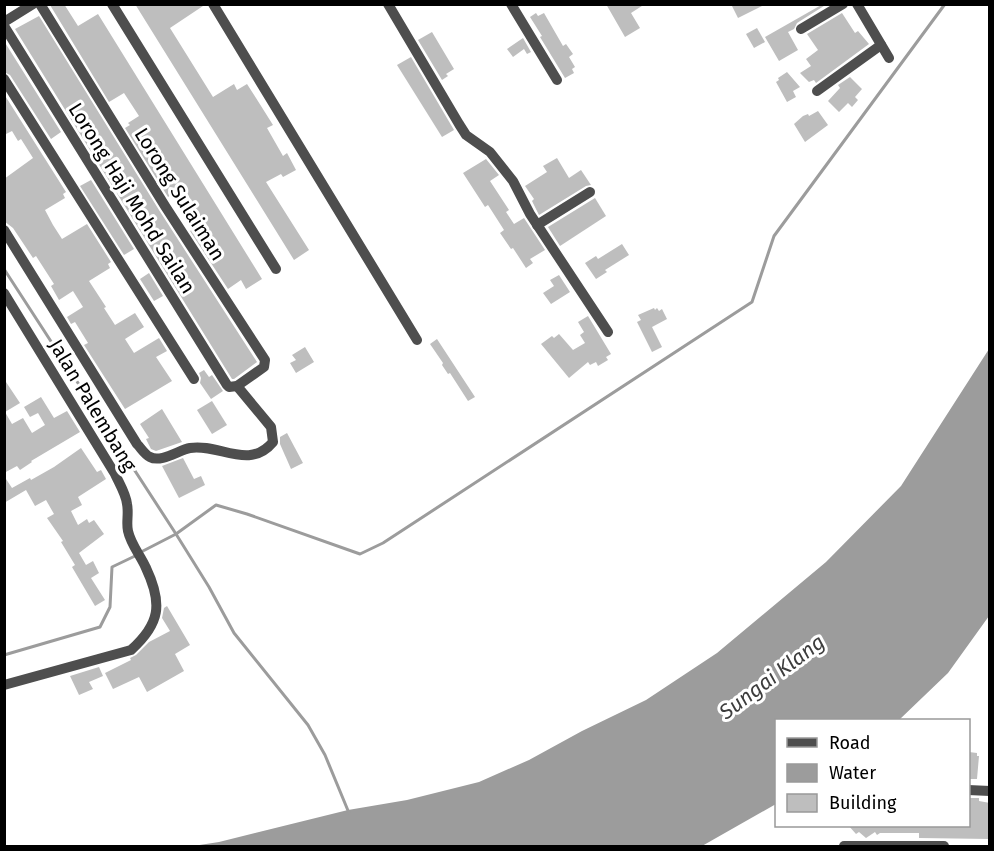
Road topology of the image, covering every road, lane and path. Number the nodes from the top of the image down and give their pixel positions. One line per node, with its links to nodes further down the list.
1 (33, 4): 9 (street)
2 (40, 4): 24 (street, Lorong Sulaiman)
3 (112, 4): 19 (street)
4 (213, 4): 22 (street)
5 (388, 4): 17 (street)
6 (512, 4): 14 (street)
7 (843, 4): 10 (street)
8 (857, 4): 11 (street)
9 (4, 24): 24 (street, Lorong Haji Mohd Sailan)
10 (801, 29)
11 (881, 45): 12 (street); 15 (street)
12 (889, 58)
13 (4, 79): 23 (street)
14 (556, 80)
15 (818, 91)
16 (591, 192): 17 (street)
17 (537, 225): 21 (street)
18 (4, 230): 24 (street, Lorong Haji Mohd Sailan)
19 (276, 269)
20 (5, 296): 25 (street, Jalan Palembang)
21 (608, 332)
22 (417, 340)
23 (194, 379)
24 (233, 387)
25 (4, 686)
26 (970, 790): 27 (street)
27 (990, 791)
28 (844, 846): 29 (street)
29 (945, 846)

